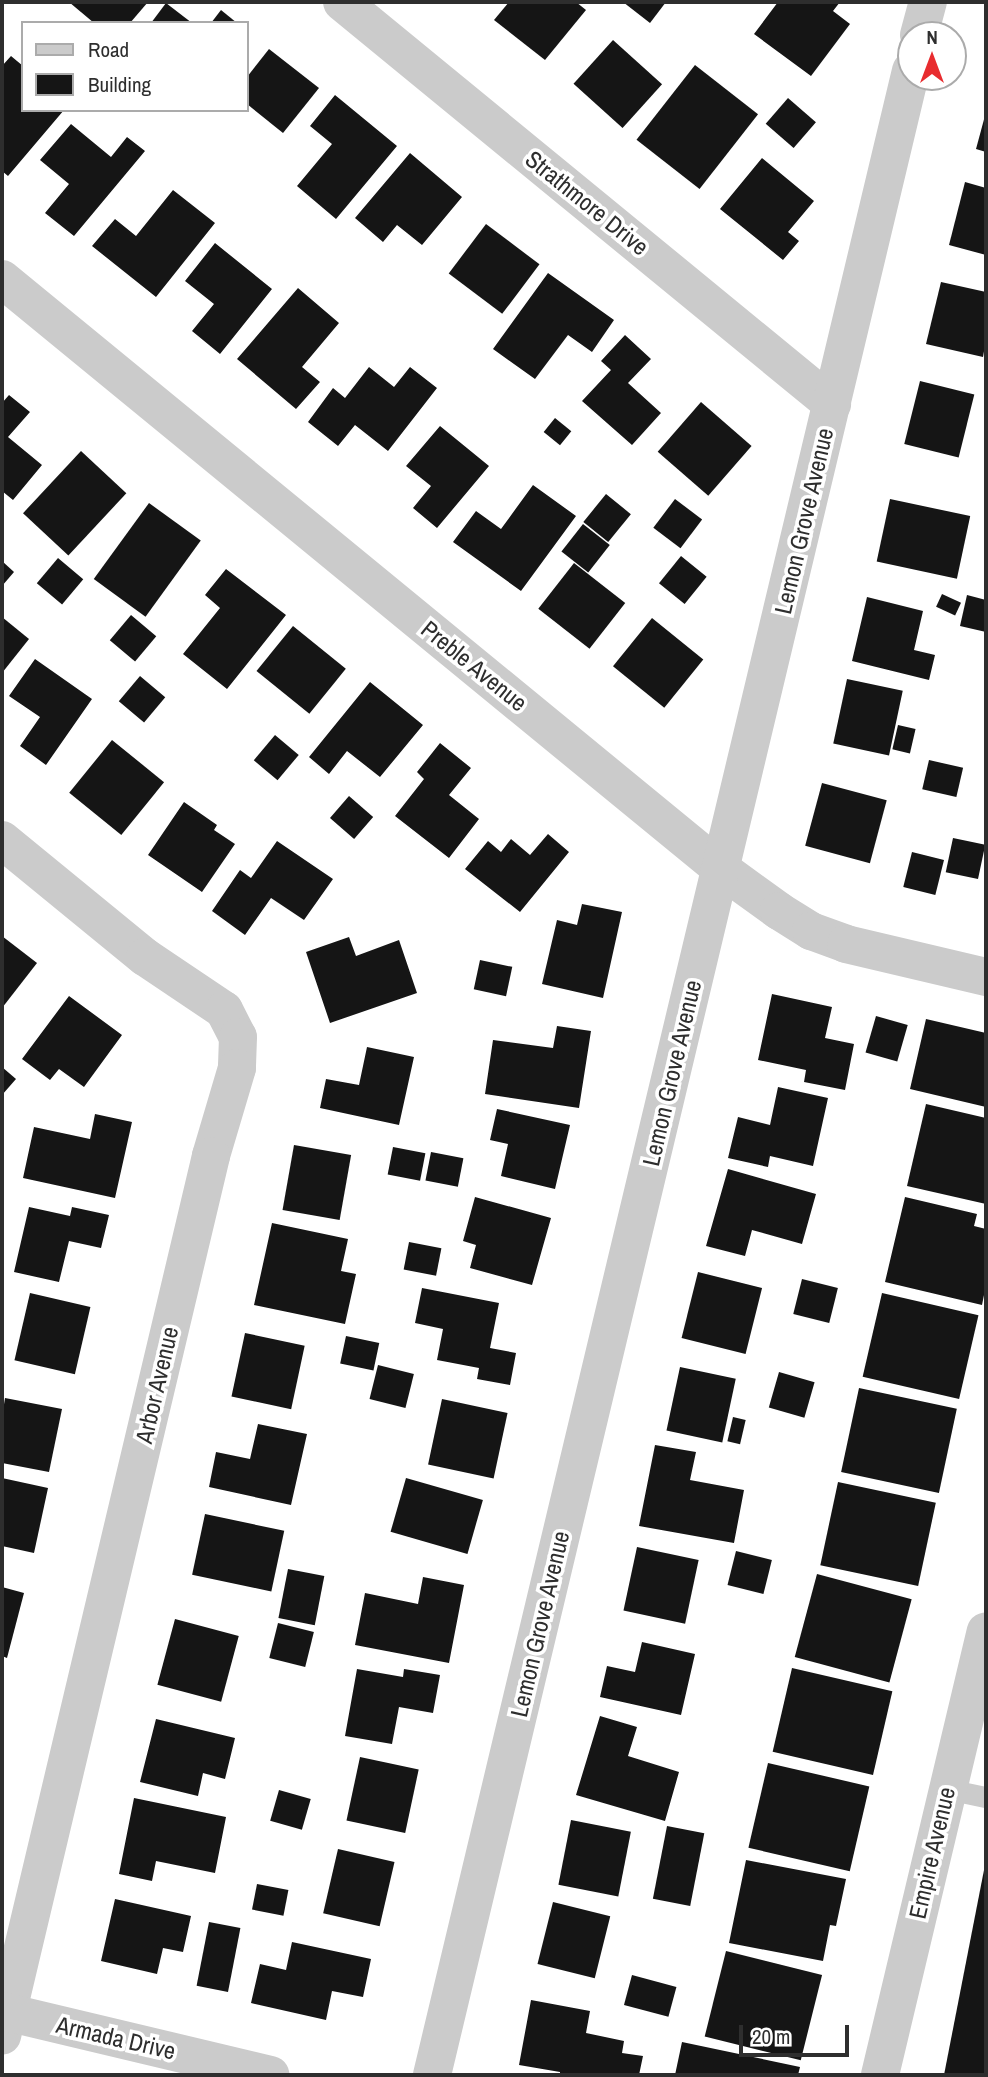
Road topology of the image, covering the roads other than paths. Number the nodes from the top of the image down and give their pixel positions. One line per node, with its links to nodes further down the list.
1 (342, 2): 6 (street, Strathmore Drive)
2 (928, 2): 3 (street)
3 (923, 21)
4 (906, 91): 6 (street, Lemon Grove Avenue)
5 (2, 279): 8 (street, Preble Avenue)
6 (832, 404): 8 (street, Lemon Grove Avenue)
7 (2, 840): 13 (street, Arbor Avenue)
8 (721, 869): 9 (street, Preble Avenue); 15 (street, Lemon Grove Avenue)
9 (986, 977)
10 (986, 1631): 11 (street, Empire Avenue)
11 (947, 1789): 12 (lane); 16 (street, Empire Avenue)
12 (986, 1797)
13 (4, 2020): 14 (street, Armada Drive)
14 (270, 2075)
15 (432, 2075)
16 (880, 2075)

